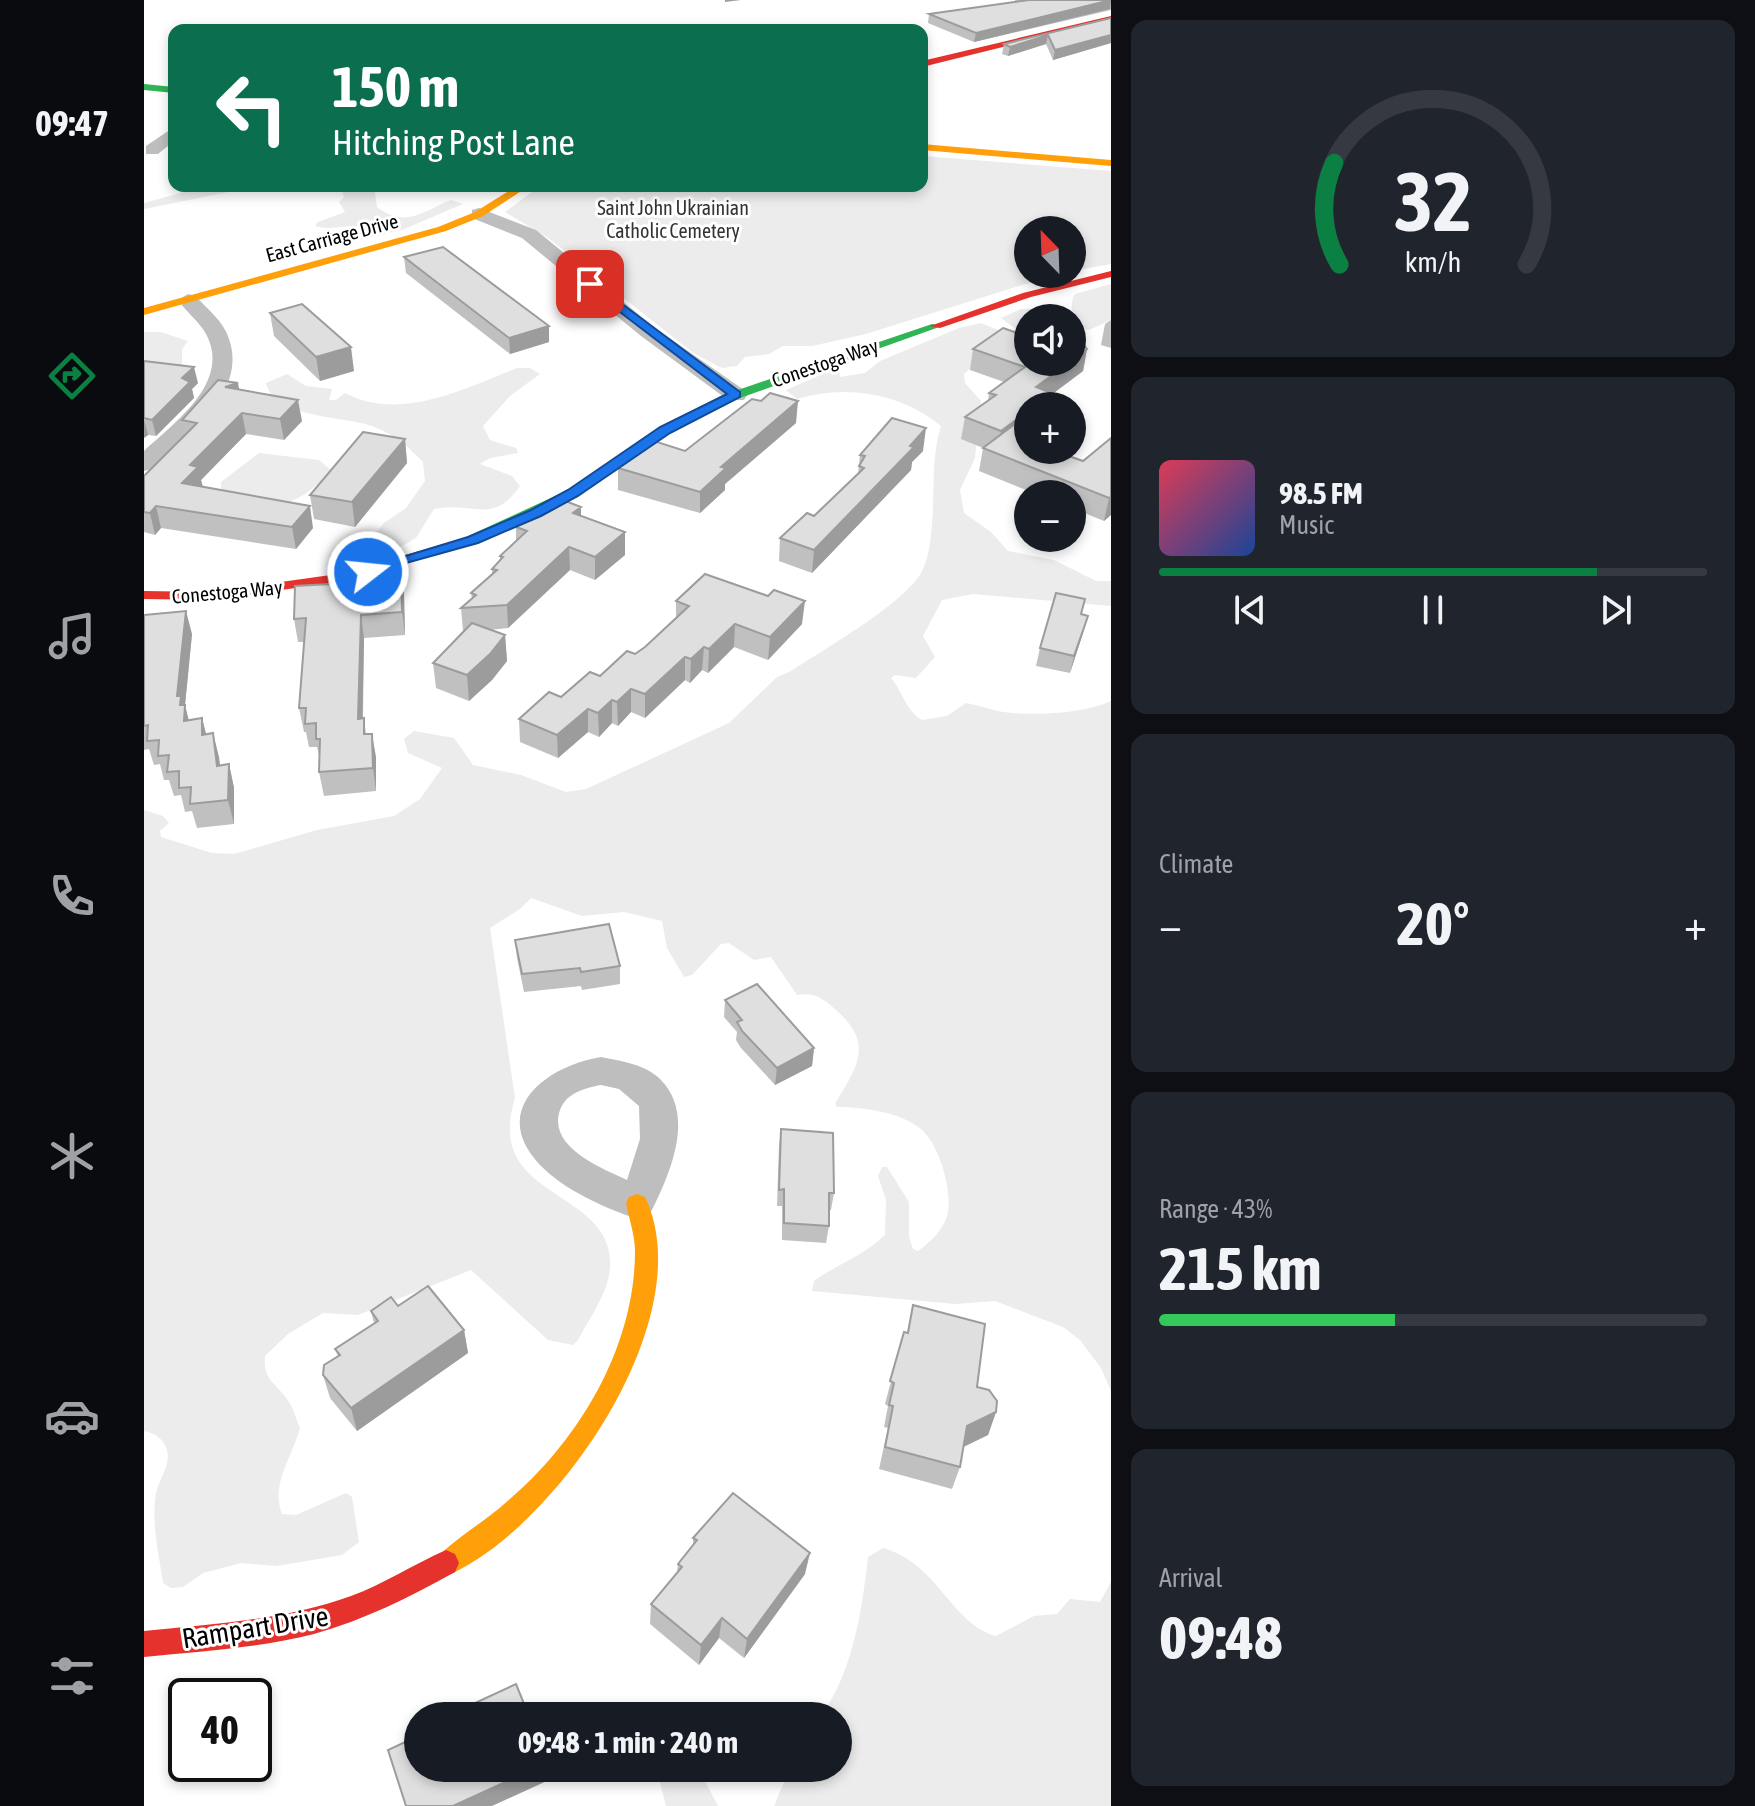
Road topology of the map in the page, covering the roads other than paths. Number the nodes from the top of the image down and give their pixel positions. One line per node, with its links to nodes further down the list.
1 (1111, 18): 2 (street)
2 (928, 63)
3 (144, 87): 4 (street)
4 (168, 89)
5 (168, 137): 7 (street)
6 (928, 148): 8 (street)
7 (152, 150)
8 (1111, 163)
9 (514, 192): 10 (street, East Carriage Drive)
10 (479, 214): 12 (street, East Carriage Drive); 14 (street)
11 (1111, 274): 14 (street, Conestoga Way)
12 (188, 300): 13 (street, East Carriage Drive); 15 (street)
13 (144, 312)
14 (736, 395): 16 (street, Conestoga Way)
15 (144, 464)
16 (144, 595)
17 (637, 1203): 18 (street, Rampart Drive)
18 (144, 1644)

